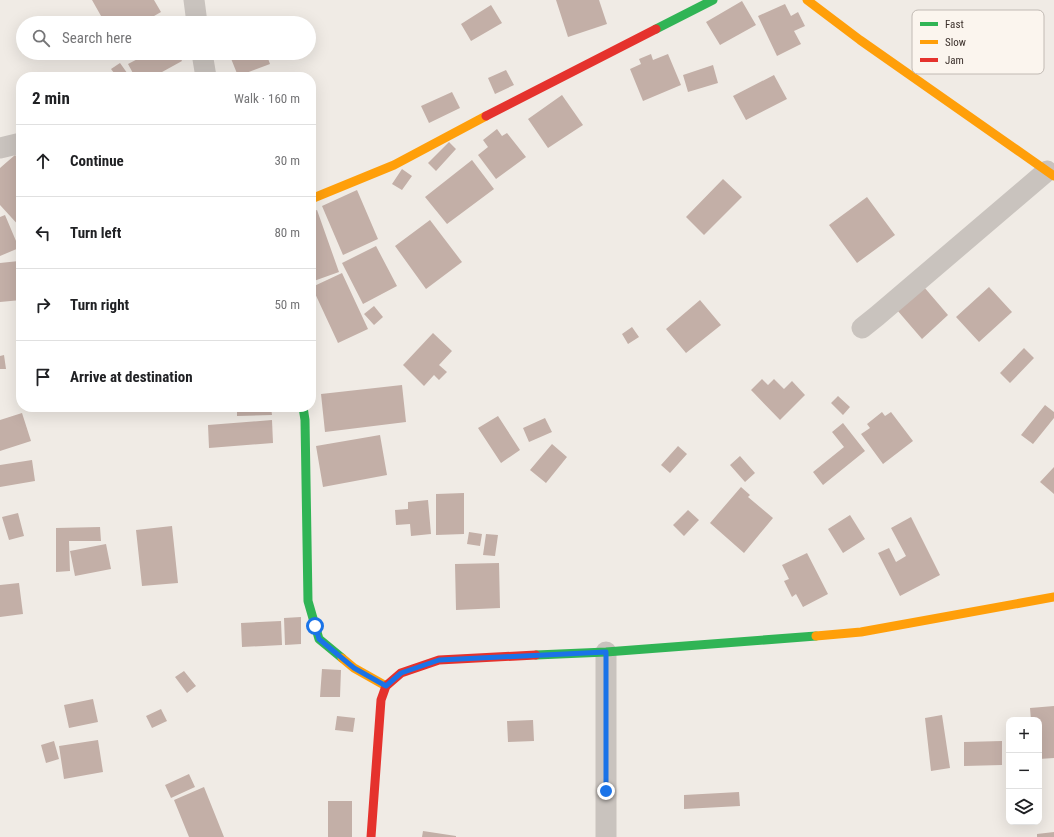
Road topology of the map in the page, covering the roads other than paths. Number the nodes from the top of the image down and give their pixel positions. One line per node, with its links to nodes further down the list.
1 (194, 0): 4 (street)
2 (713, 0): 10 (street)
3 (807, 0): 9 (street)
4 (197, 16)
5 (203, 60): 6 (street)
6 (205, 72)
7 (16, 144): 8 (street)
8 (0, 148)
9 (1051, 173): 11 (street)
10 (316, 198)
11 (862, 328)
12 (304, 412): 15 (street)
13 (1054, 597): 14 (street)
14 (606, 652): 15 (street); 17 (street)
15 (386, 686): 16 (street)
16 (371, 837)
17 (606, 837)

